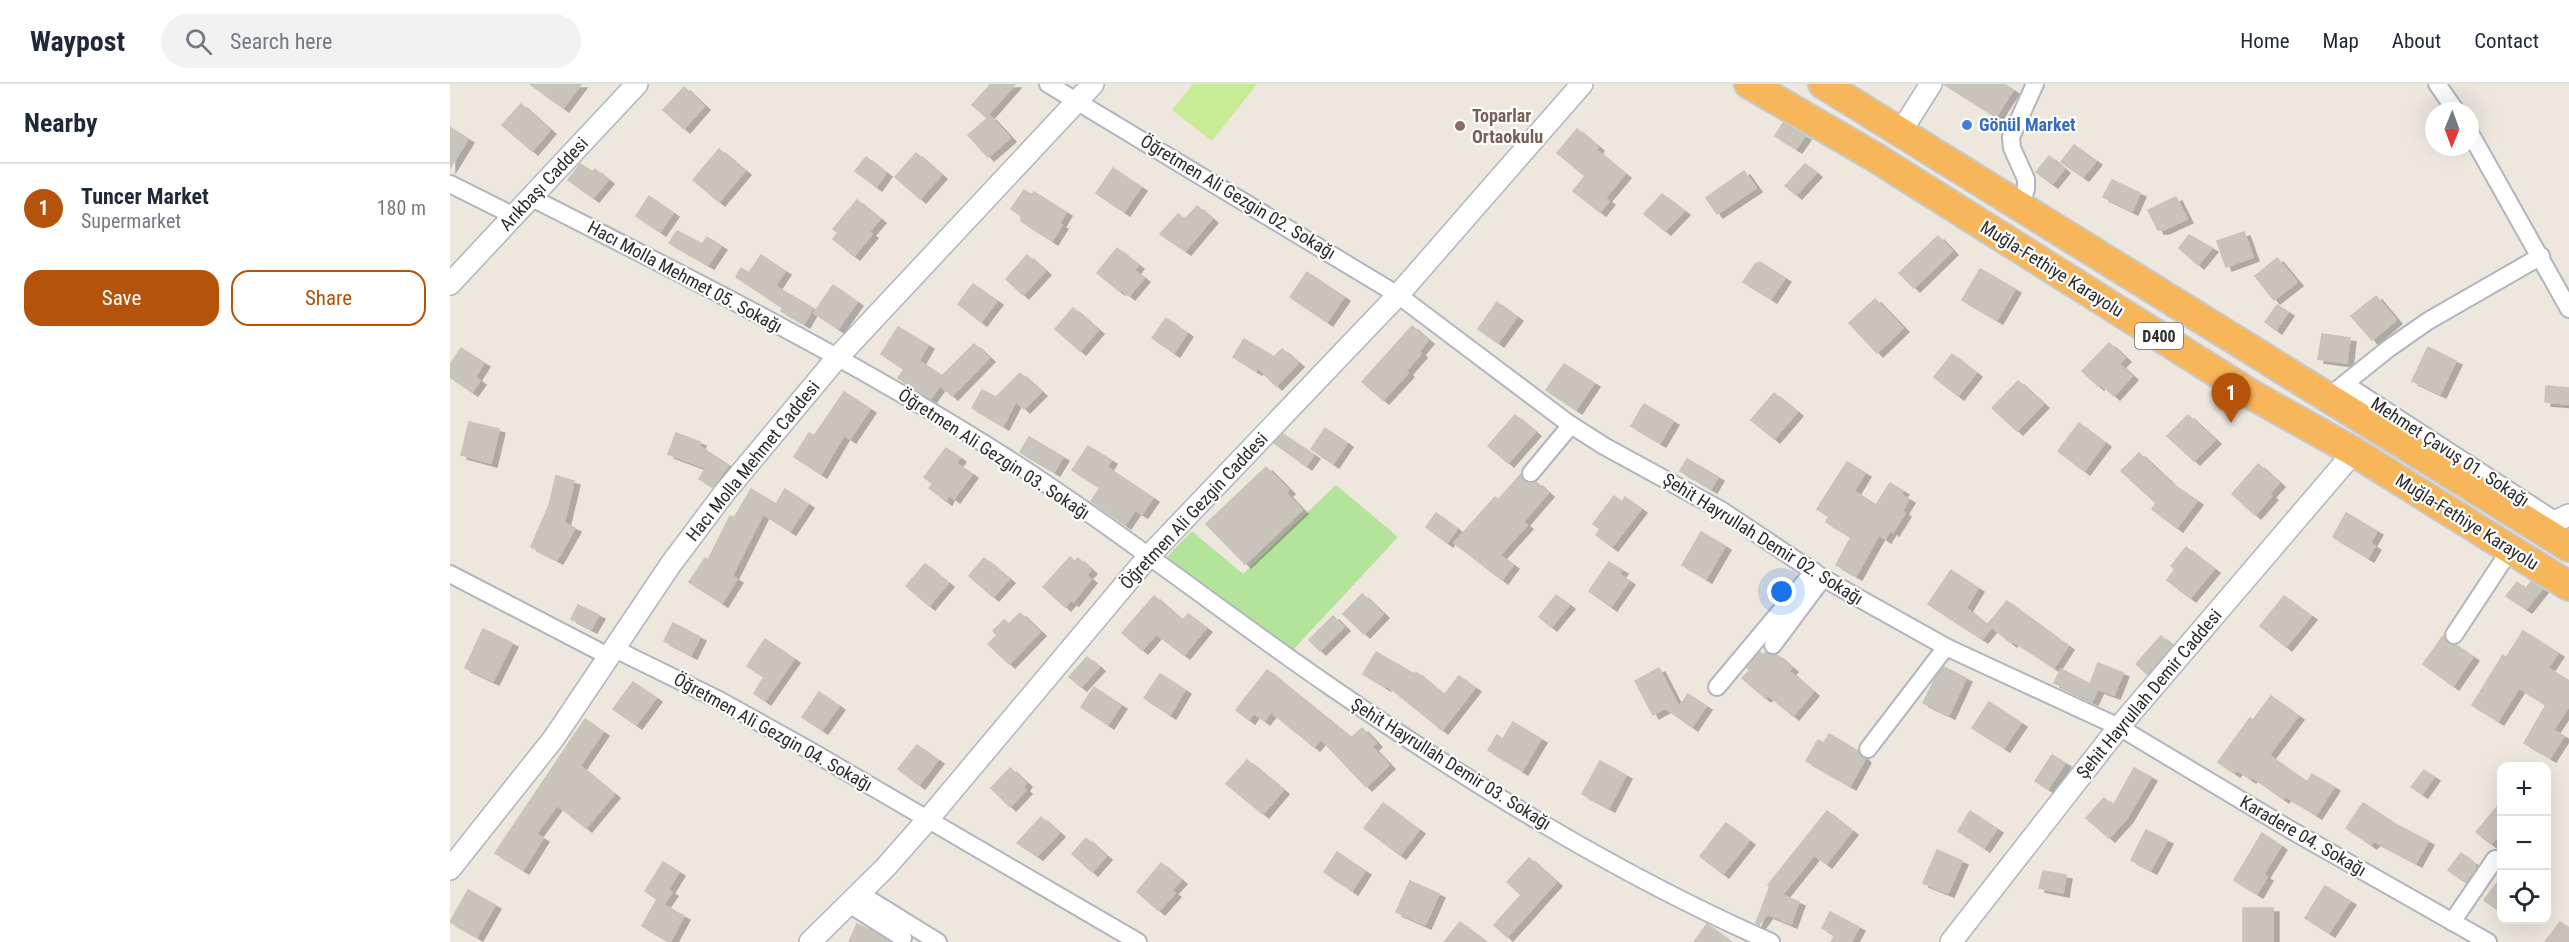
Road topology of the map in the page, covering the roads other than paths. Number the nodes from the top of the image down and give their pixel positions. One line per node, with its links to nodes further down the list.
1 (637, 84): 15 (street, Arıkbaşı Caddesi)
2 (1048, 84): 10 (street, Öğretmen Ali Gezgin 02. Sokağı)
3 (1092, 84): 10 (street, Hacı Molla Mehmet Caddesi)
4 (1582, 84): 20 (street, Öğretmen Ali Gezgin Caddesi)
5 (1749, 84): 25 (highway, Muğla-Fethiye Karayolu / D400)
6 (1823, 84): 12 (highway, Muğla-Fethiye Karayolu / D400)
7 (1931, 84): 12 (street)
8 (2035, 84): 16 (street)
9 (2437, 84): 11 (street)
10 (1077, 100): 20 (street, Öğretmen Ali Gezgin 02. Sokağı); 22 (street, Hacı Molla Mehmet Caddesi)
11 (2450, 102)
12 (1900, 133): 16 (highway, Muğla-Fethiye Karayolu / D400)
13 (2479, 149): 18 (street)
14 (450, 184): 17 (street)
15 (532, 198): 17 (street, Arıkbaşı Caddesi); 22 (street, Hacı Molla Mehmet 05. Sokağı)
16 (2020, 207): 23 (highway, Muğla-Fethiye Karayolu / D400)
17 (513, 216): 19 (street, Arıkbaşı Caddesi)
18 (2541, 256): 21 (street); 23 (street)
19 (450, 284)
20 (1398, 294): 24 (street, Şehit Hayrullah Demir 02. Sokağı); 30 (street, Öğretmen Ali Gezgin Caddesi)
21 (2569, 309)
22 (836, 359): 30 (street, Öğretmen Ali Gezgin 03. Sokağı); 37 (street, Hacı Molla Mehmet Caddesi)
23 (2336, 390): 27 (highway, Muğla-Fethiye Karayolu / D400)
24 (1571, 424): 26 (street); 32 (street, Şehit Hayrullah Demir 02. Sokağı)
25 (2354, 452): 29 (highway, Muğla-Fethiye Karayolu / D400); 39 (street, Şehit Hayrullah Demir Caddesi)
26 (1531, 473)
27 (2555, 521): 28 (highway, Muğla-Fethiye Karayolu / D400)
28 (2569, 547)
29 (2510, 550): 33 (highway, Muğla-Fethiye Karayolu / D400); 34 (street)
30 (1148, 557): 41 (street, Öğretmen Ali Gezgin Caddesi); 50 (street, Şehit Hayrullah Demir 03. Sokağı)
31 (450, 574): 37 (street, Öğretmen Ali Gezgin 04. Sokağı)
32 (1819, 575): 35 (street); 36 (street, Şehit Hayrullah Demir 02. Sokağı); 38 (street)
33 (2569, 586)
34 (2454, 635)
35 (1773, 645)
36 (1946, 646): 39 (street, Şehit Hayrullah Demir 02. Sokağı); 40 (street)
37 (613, 653): 41 (street, Öğretmen Ali Gezgin 04. Sokağı); 43 (street, Hacı Molla Mehmet Caddesi)
38 (1717, 687)
39 (2120, 727): 45 (street, Karadere 04. Sokağı); 51 (street, Şehit Hayrullah Demir Caddesi)
40 (1868, 749)
41 (929, 818): 44 (street, Öğretmen Ali Gezgin Caddesi); 49 (street, Öğretmen Ali Gezgin 04. Sokağı)
42 (2495, 859): 45 (street)
43 (450, 868)
44 (854, 899): 46 (street); 47 (street, Öğretmen Ali Gezgin Caddesi); 48 (street)
45 (2452, 922): 52 (street, Karadere 04. Sokağı)
46 (903, 938)
47 (810, 942)
48 (938, 942)
49 (1138, 942)
50 (1771, 942)
51 (1951, 942)
52 (2488, 942)

